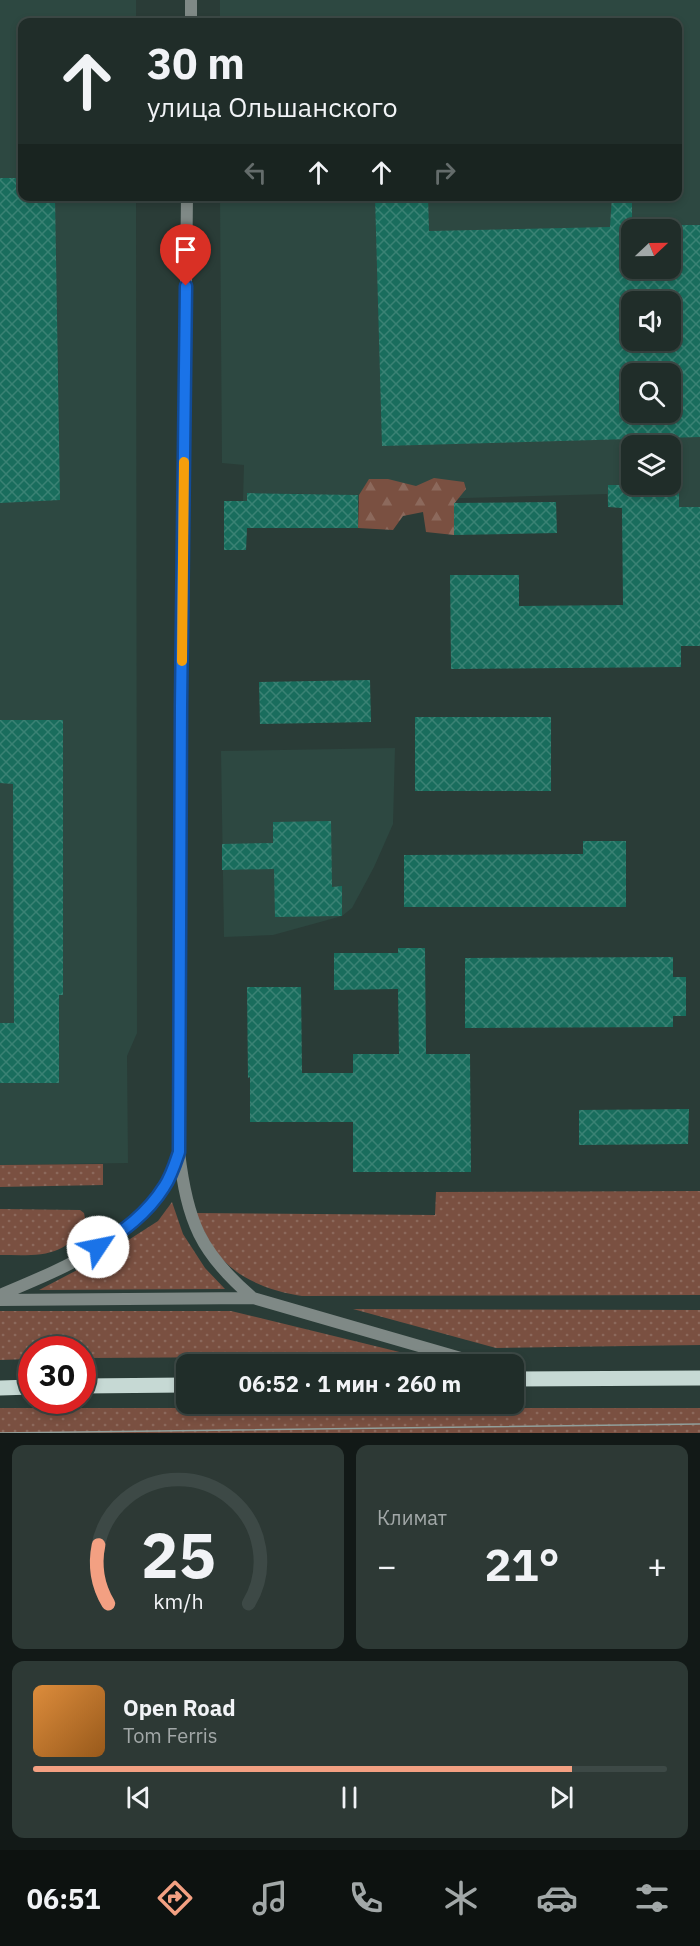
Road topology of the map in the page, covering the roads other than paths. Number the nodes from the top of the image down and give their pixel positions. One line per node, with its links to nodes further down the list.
1 (191, 0): 2 (street)
2 (191, 18)
3 (187, 201): 4 (street)
4 (179, 1152): 5 (street); 6 (street)
5 (0, 1295)
6 (254, 1298): 7 (street); 8 (street)
7 (0, 1300)
8 (448, 1354)
9 (524, 1376): 11 (street)
10 (524, 1378): 11 (main road)
11 (532, 1378): 12 (main road)
12 (700, 1378)
13 (176, 1385): 14 (main road)
14 (96, 1386)
15 (18, 1387): 16 (main road)
16 (0, 1388)

